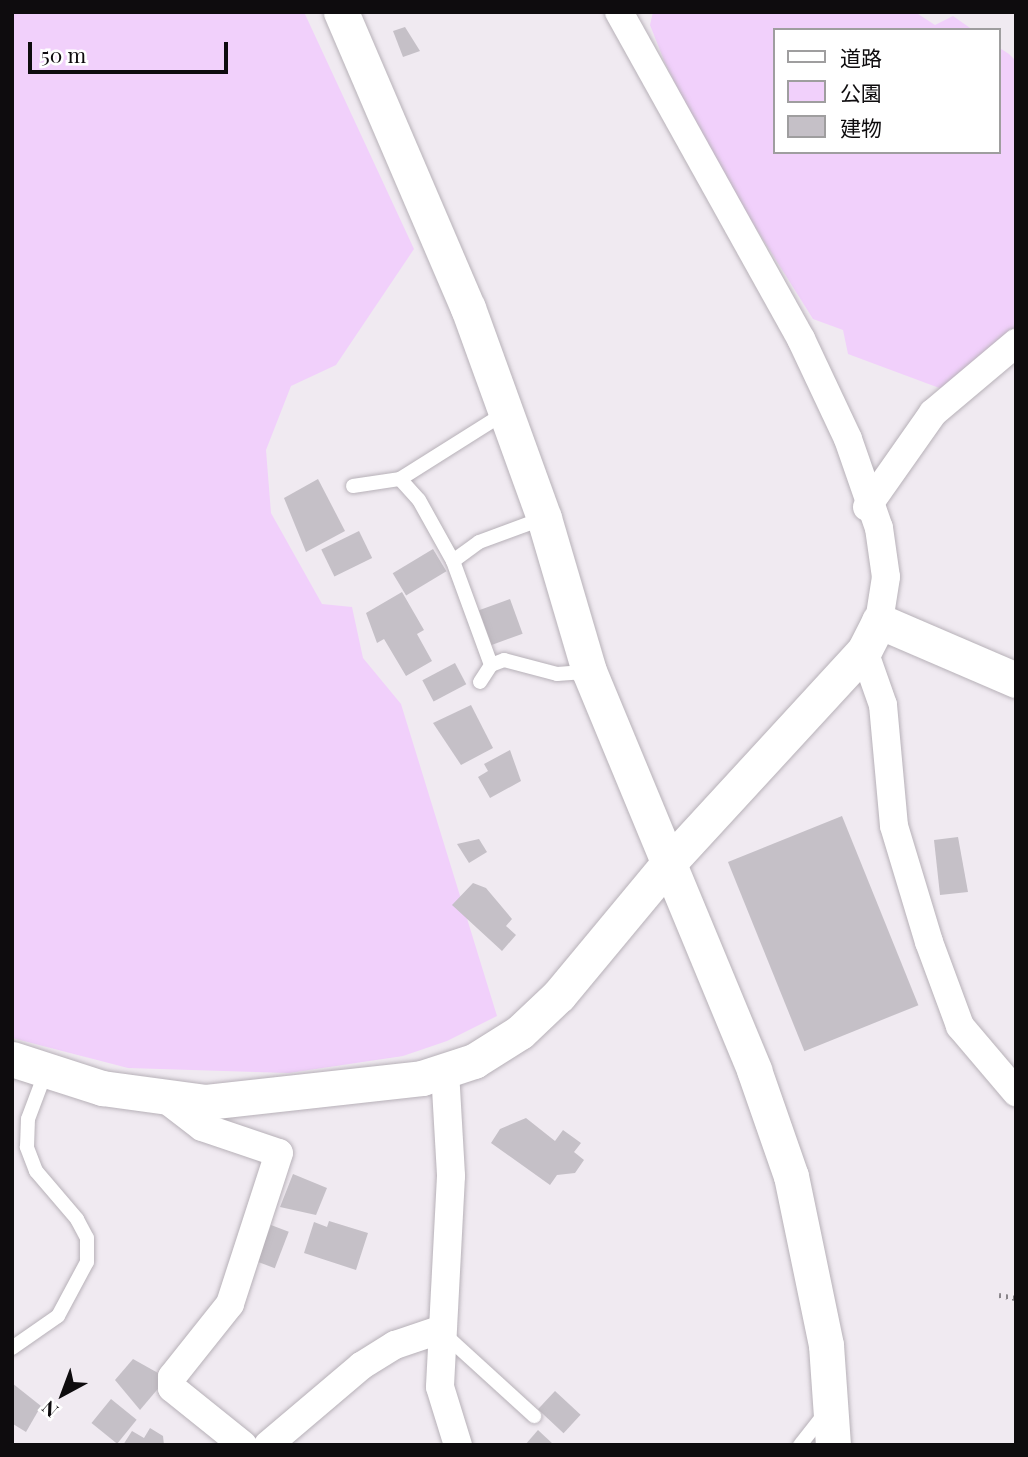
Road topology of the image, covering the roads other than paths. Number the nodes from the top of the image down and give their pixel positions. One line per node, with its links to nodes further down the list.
1 (341, 12): 4 (street)
2 (619, 12): 7 (street)
3 (1016, 343): 7 (street)
4 (506, 412): 5 (lane); 8 (street)
5 (400, 478): 6 (lane); 9 (lane)
6 (353, 486)
7 (867, 507): 10 (street)
8 (544, 519): 9 (lane); 12 (street)
9 (453, 561): 11 (lane)
10 (872, 636): 13 (street); 15 (street); 18 (street)
11 (491, 665): 12 (lane); 14 (lane)
12 (589, 671): 15 (street)
13 (1016, 680)
14 (480, 682)
15 (667, 865): 17 (street); 22 (street)
16 (22, 1067): 19 (street); 21 (lane)
17 (445, 1070): 19 (street); 20 (street)
18 (1016, 1092)
19 (168, 1101): 24 (street)
20 (439, 1330): 23 (lane); 25 (street); 26 (street)
21 (12, 1349)
22 (830, 1408): 27 (lane); 28 (street)
23 (534, 1416)
24 (243, 1445)
25 (268, 1445)
26 (458, 1445)
27 (800, 1445)
28 (833, 1445)

